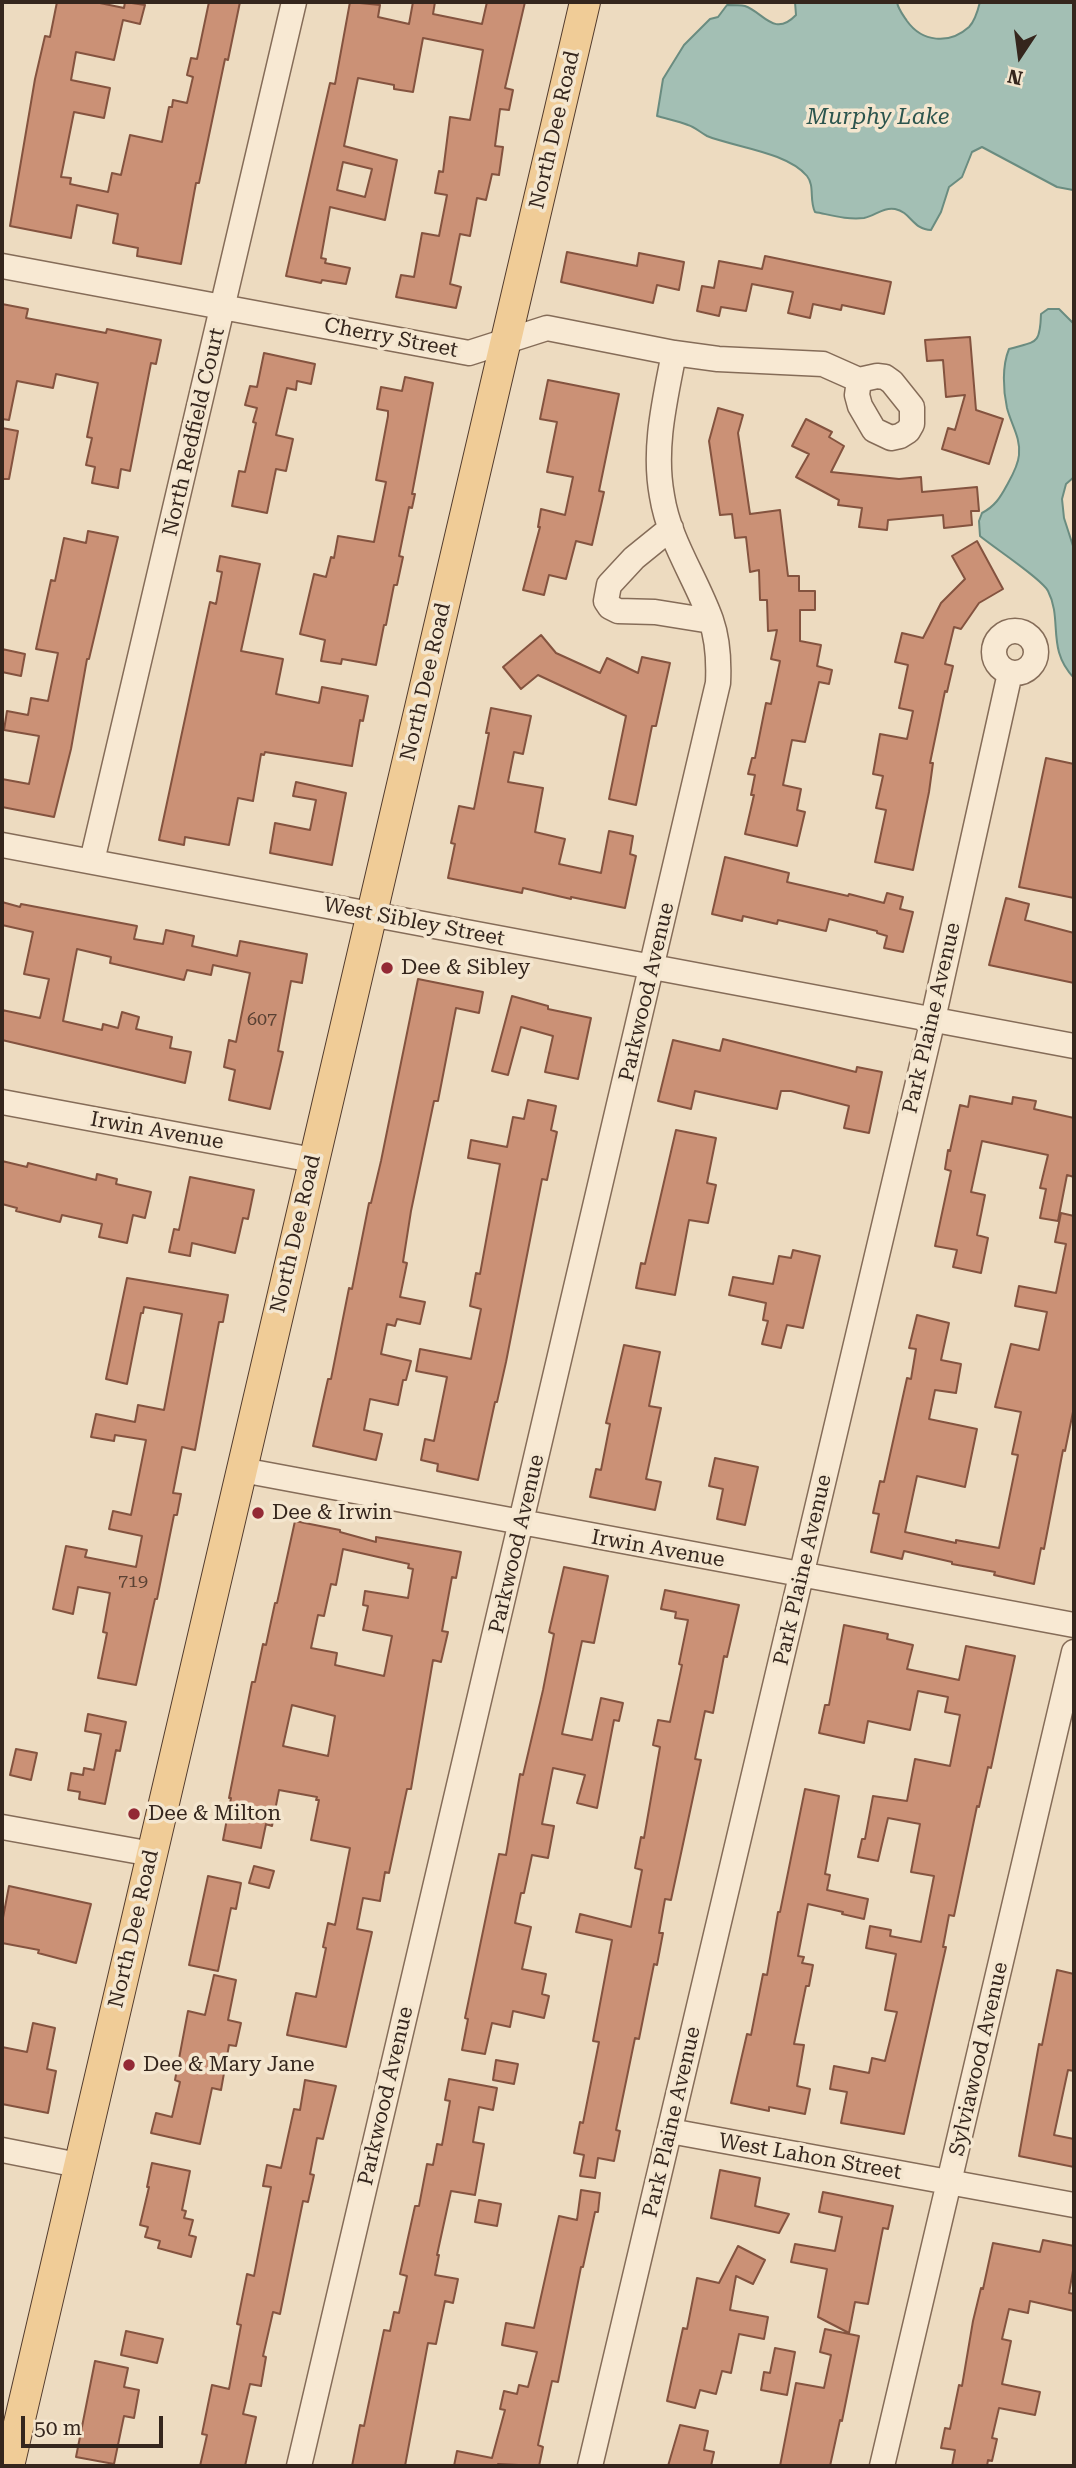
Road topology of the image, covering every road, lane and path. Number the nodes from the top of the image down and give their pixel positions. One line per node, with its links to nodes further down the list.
1 (294, 2): 4 (street, North Redfield Court)
2 (585, 2): 5 (main road, North Dee Road)
3 (2, 266): 4 (street, Cherry Street)
4 (223, 306): 5 (street, Cherry Street); 12 (street, North Redfield Court)
5 (507, 341): 6 (street, Cherry Street); 13 (main road, North Dee Road)
6 (674, 353): 7 (street, Cherry Street); 8 (street, Parkwood Avenue)
7 (859, 380)
8 (671, 528): 9 (street, Parkwood Avenue); 9 (street)
9 (711, 621): 14 (street, Parkwood Avenue)
10 (1010, 673): 15 (street, Park Plaine Avenue)
11 (2, 845): 12 (street, West Sibley Street)
12 (92, 861): 13 (street, West Sibley Street)
13 (372, 914): 14 (street, West Sibley Street); 18 (main road, North Dee Road)
14 (653, 967): 15 (street, West Sibley Street); 20 (street, Parkwood Avenue)
15 (933, 1019): 16 (street, West Sibley Street); 21 (street, Park Plaine Avenue)
16 (1074, 1046)
17 (2, 1102): 18 (street, Irwin Avenue)
18 (313, 1160): 19 (main road, North Dee Road)
19 (242, 1470): 20 (street, Irwin Avenue); 25 (main road, North Dee Road)
20 (521, 1524): 21 (street, Irwin Avenue); 32 (street, Parkwood Avenue)
21 (802, 1575): 22 (street, Irwin Avenue); 26 (street, Park Plaine Avenue)
22 (1074, 1625)
23 (1074, 1652): 29 (street, Sylviawood Avenue)
24 (2, 1827): 25 (street)
25 (152, 1854): 28 (main road, North Dee Road)
26 (670, 2131): 29 (street, West Lahon Street); 33 (street, Park Plaine Avenue)
27 (2, 2150): 28 (street)
28 (78, 2165): 31 (main road, North Dee Road)
29 (950, 2182): 30 (street, West Lahon Street); 34 (street, Sylviawood Avenue)
30 (1074, 2205)
31 (9, 2466)
32 (299, 2466)
33 (590, 2466)
34 (882, 2466)

